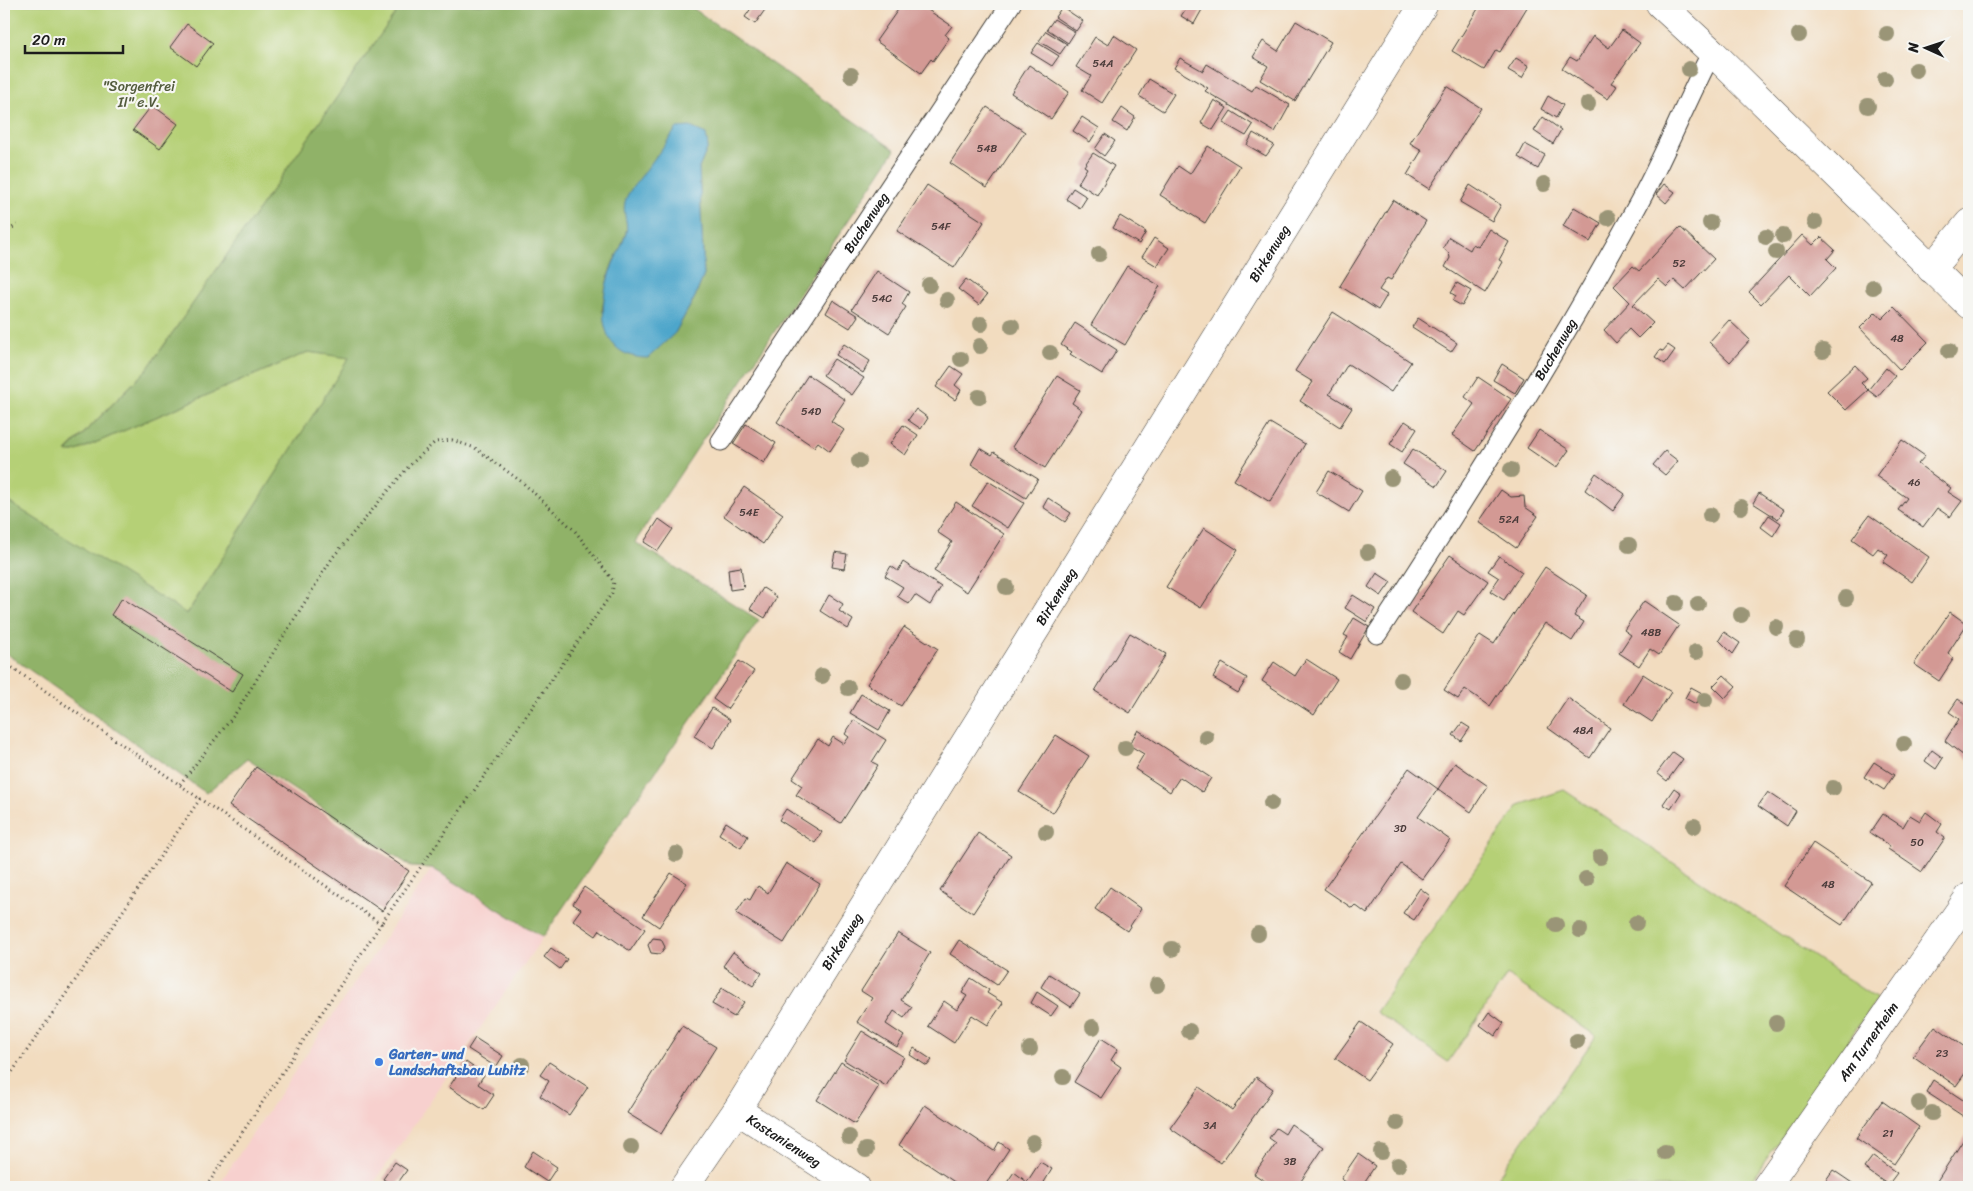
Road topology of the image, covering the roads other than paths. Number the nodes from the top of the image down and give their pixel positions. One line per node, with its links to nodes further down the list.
1 (1011, 4): 8 (lane, Buchenweg)
2 (1424, 4): 11 (street, Birkenweg)
3 (1660, 4): 4 (street)
4 (1712, 52): 6 (street); 9 (lane, Buchenweg)
5 (1969, 223): 6 (street)
6 (1931, 269): 7 (street)
7 (1969, 305)
8 (721, 441)
9 (1377, 634)
10 (1969, 898): 14 (street, Am Turnerheim)
11 (737, 1110): 12 (street, Birkenweg); 13 (street, Kastanienweg)
12 (684, 1187)
13 (856, 1187)
14 (1766, 1187)

